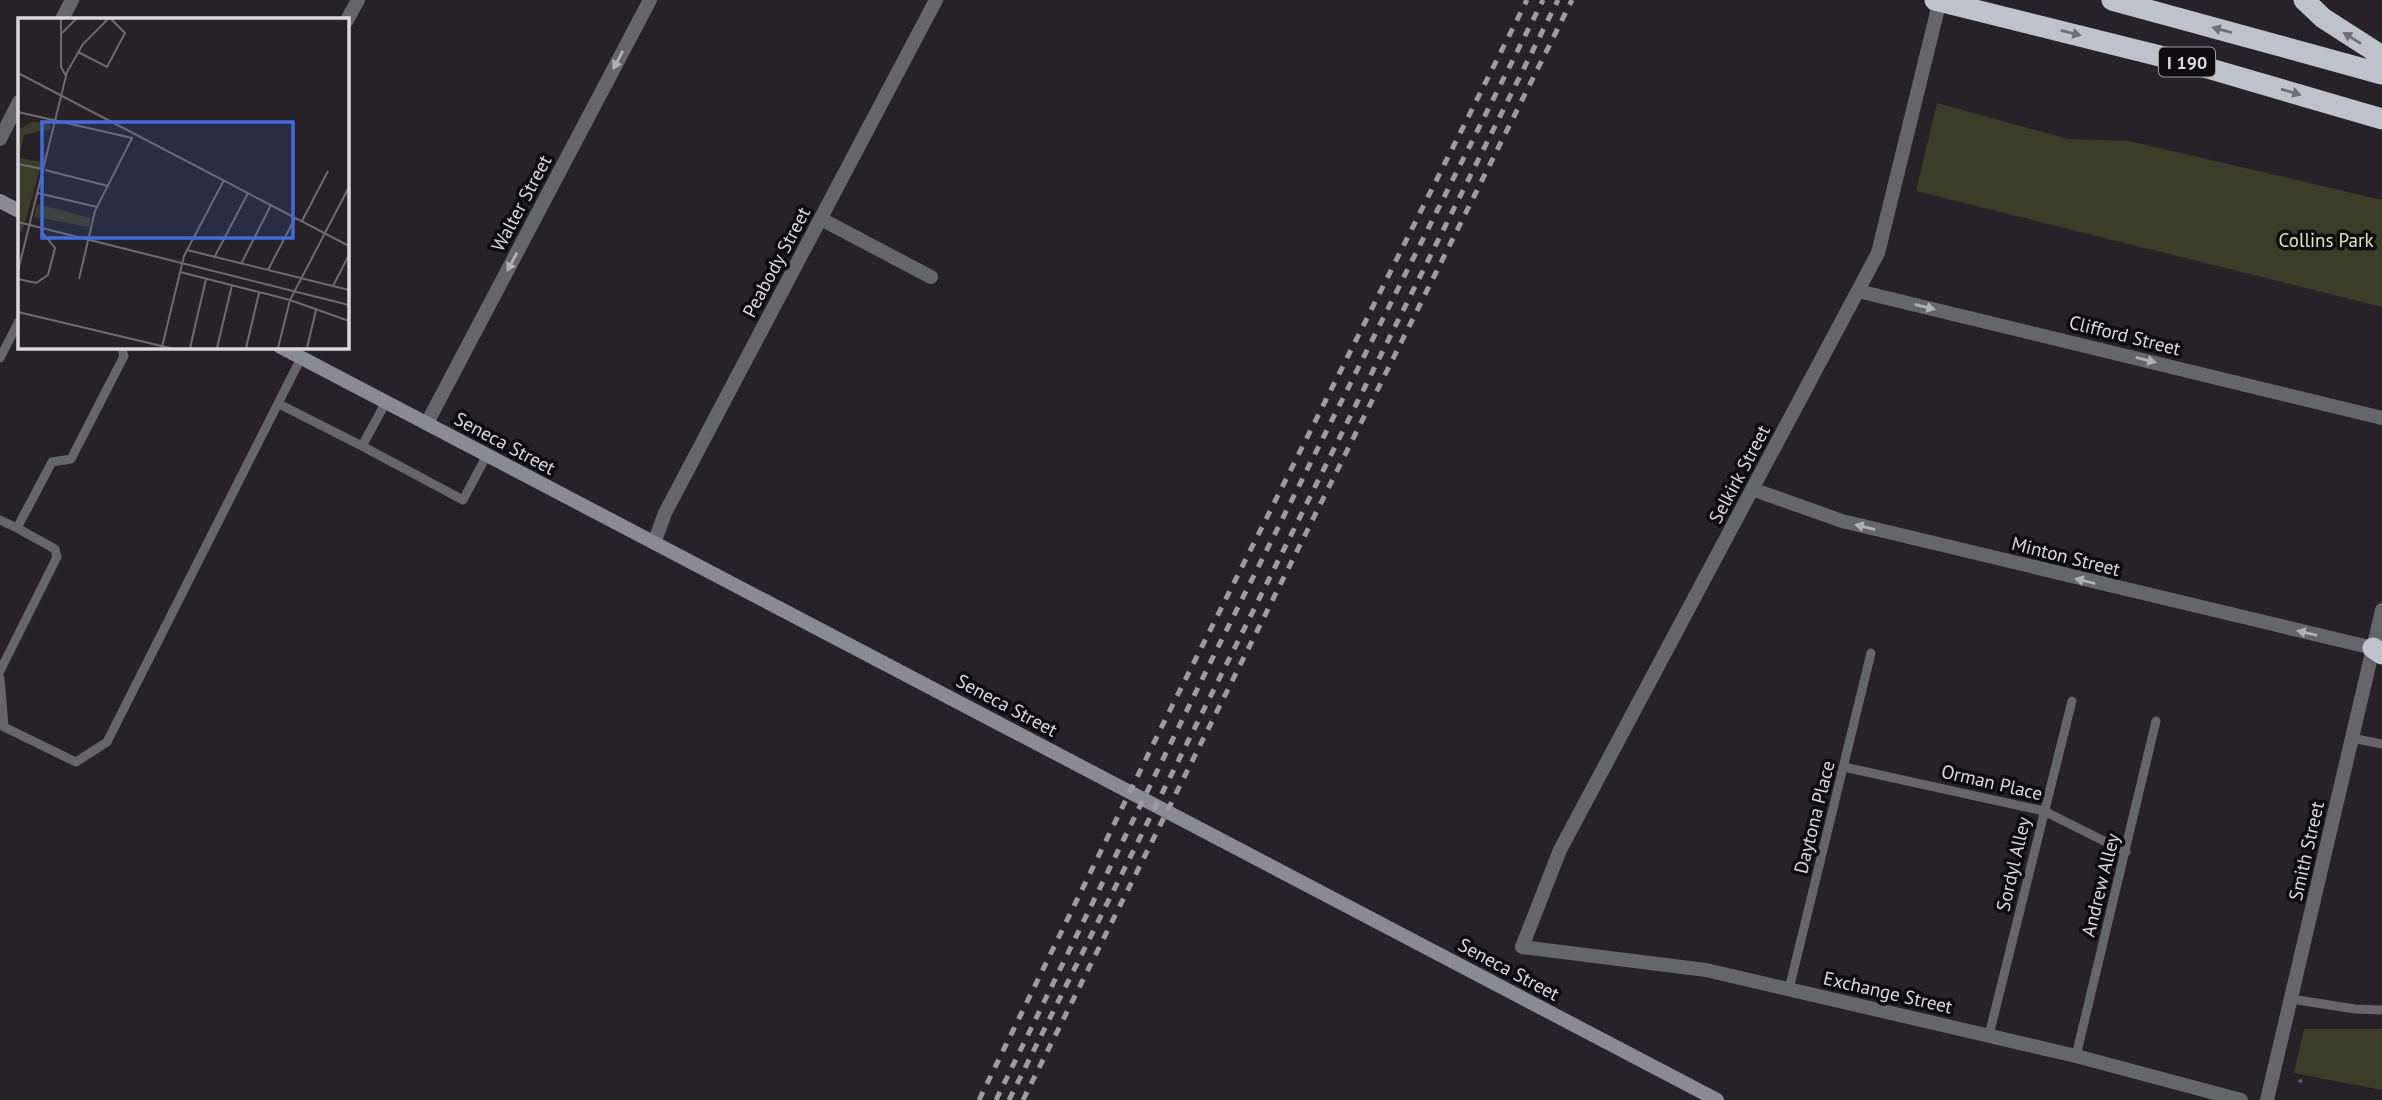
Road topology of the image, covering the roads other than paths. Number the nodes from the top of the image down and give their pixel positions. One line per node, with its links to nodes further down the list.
1 (72, 0): 8 (street)
2 (358, 0): 9 (street)
3 (650, 0): 28 (street, Walter Street, one-way to 28)
4 (936, 0): 17 (street, Peabody Street)
5 (1938, 0): 13 (highway, I 190, one-way to 13); 19 (street, Selkirk Street)
6 (2112, 0): 11 (highway, I 190, one-way to 6)
7 (2304, 0): 10 (highway, one-way to 7)
8 (63, 18)
9 (348, 18)
10 (2382, 56)
11 (2382, 74)
12 (18, 104): 14 (street)
13 (2375, 116)
14 (0, 139)
15 (0, 201): 16 (main road)
16 (18, 210)
17 (821, 219): 18 (street); 34 (street, Peabody Street)
18 (931, 277)
19 (1858, 291): 27 (street, Clifford Street, one-way to 27); 31 (street, Selkirk Street)
20 (18, 323): 23 (lane)
21 (122, 348): 33 (lane)
22 (283, 348): 24 (main road, Seneca Street)
23 (0, 358)
24 (301, 358): 25 (main road, Seneca Street); 26 (lane)
25 (386, 401): 28 (main road, Seneca Street); 29 (lane)
26 (279, 404): 29 (lane); 39 (lane)
27 (2382, 418)
28 (427, 423): 30 (main road, Seneca Street)
29 (362, 446): 30 (lane)
30 (487, 455): 34 (main road, Seneca Street)
31 (1752, 489): 36 (street, Minton Street, one-way to 31); 47 (street, Selkirk Street)
32 (0, 520): 33 (lane)
33 (18, 528): 38 (lane)
34 (654, 543): 53 (main road, Seneca Street)
35 (2382, 610): 36 (street, Smith Street)
36 (2379, 650): 42 (street, Smith Street)
37 (1871, 653): 44 (lane, Daytona Place)
38 (0, 671)
39 (0, 678)
40 (2072, 701): 45 (lane, Sordyl Alley)
41 (2156, 721): 46 (lane, Andrew Alley)
42 (2352, 738): 43 (lane); 49 (street, Smith Street)
43 (2382, 744)
44 (1844, 767): 45 (lane, Orman Place); 48 (lane, Daytona Place)
45 (2044, 811): 46 (lane, Orman Place); 51 (lane, Sordyl Alley)
46 (2126, 852): 52 (lane, Andrew Alley)
47 (1522, 947): 48 (street, Exchange Street)
48 (1789, 989): 51 (street, Exchange Street)
49 (2291, 999): 50 (lane); 55 (street, Smith Street)
50 (2382, 1010)
51 (1989, 1035): 52 (street, Exchange Street)
52 (2076, 1056): 54 (street, Exchange Street)
53 (1717, 1100)
54 (2241, 1100)
55 (2267, 1100)

